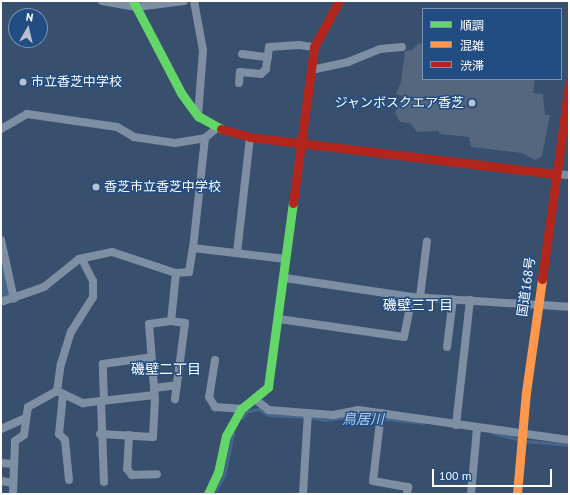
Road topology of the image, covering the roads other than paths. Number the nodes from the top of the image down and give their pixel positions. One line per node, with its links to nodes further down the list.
1 (102, 1): 5 (street)
2 (184, 1): 5 (street)
3 (194, 1): 13 (street)
4 (339, 1): 6 (main road)
5 (135, 4): 13 (main road)
6 (314, 47): 9 (street); 10 (main road)
7 (402, 47): 10 (street)
8 (242, 54): 9 (street)
9 (268, 57): 11 (street)
10 (311, 70): 18 (main road)
11 (239, 84)
12 (569, 84): 19 (main road, 国道168号)
13 (198, 116): 14 (main road)
14 (216, 128): 16 (main road); 17 (street)
15 (1, 129): 17 (street)
16 (250, 137): 18 (main road); 24 (street)
17 (205, 138): 23 (street)
18 (301, 143): 19 (main road); 26 (main road)
19 (554, 174): 20 (street); 34 (main road, 国道168号)
20 (569, 175)
21 (1, 240): 30 (street)
22 (427, 240): 29 (street)
23 (193, 248): 24 (street); 27 (street)
24 (237, 253): 26 (street)
25 (82, 259): 27 (street); 30 (street); 43 (street)
26 (285, 259): 28 (main road)
27 (176, 273): 36 (street)
28 (285, 278): 29 (street); 37 (main road)
29 (416, 297): 31 (street); 37 (street)
30 (14, 299): 33 (street)
31 (453, 299): 32 (street); 38 (street)
32 (470, 300): 34 (street); 51 (street)
33 (1, 302)
34 (537, 305): 35 (street); 56 (main road, 国道168号)
35 (569, 307)
36 (171, 320): 39 (street); 41 (street)
37 (279, 320): 45 (main road)
38 (447, 347)
39 (152, 357): 42 (street); 46 (street)
40 (215, 360): 47 (street)
41 (177, 385): 42 (street); 44 (street)
42 (155, 392): 46 (street); 55 (street)
43 (60, 393): 46 (street); 50 (street); 61 (street)
44 (175, 399)
45 (256, 400): 47 (main road); 48 (street)
46 (102, 401): 54 (street)
47 (241, 409): 66 (main road)
48 (308, 413): 49 (street); 67 (street)
49 (381, 413): 51 (street); 68 (street)
50 (26, 418): 53 (street); 59 (street)
51 (456, 425): 52 (street)
52 (477, 428): 56 (street); 69 (street)
53 (1, 429)
54 (100, 434): 55 (street); 63 (street)
55 (129, 435): 60 (street)
56 (521, 435): 57 (street); 70 (main road, 国道168号)
57 (569, 440)
58 (1, 463): 59 (street)
59 (13, 464): 64 (street)
60 (157, 474)
61 (69, 480)
62 (1, 481): 64 (street)
63 (104, 482)
64 (14, 483): 65 (street)
65 (13, 494)
66 (208, 494)
67 (303, 494)
68 (407, 494)
69 (471, 494)
70 (517, 494)

